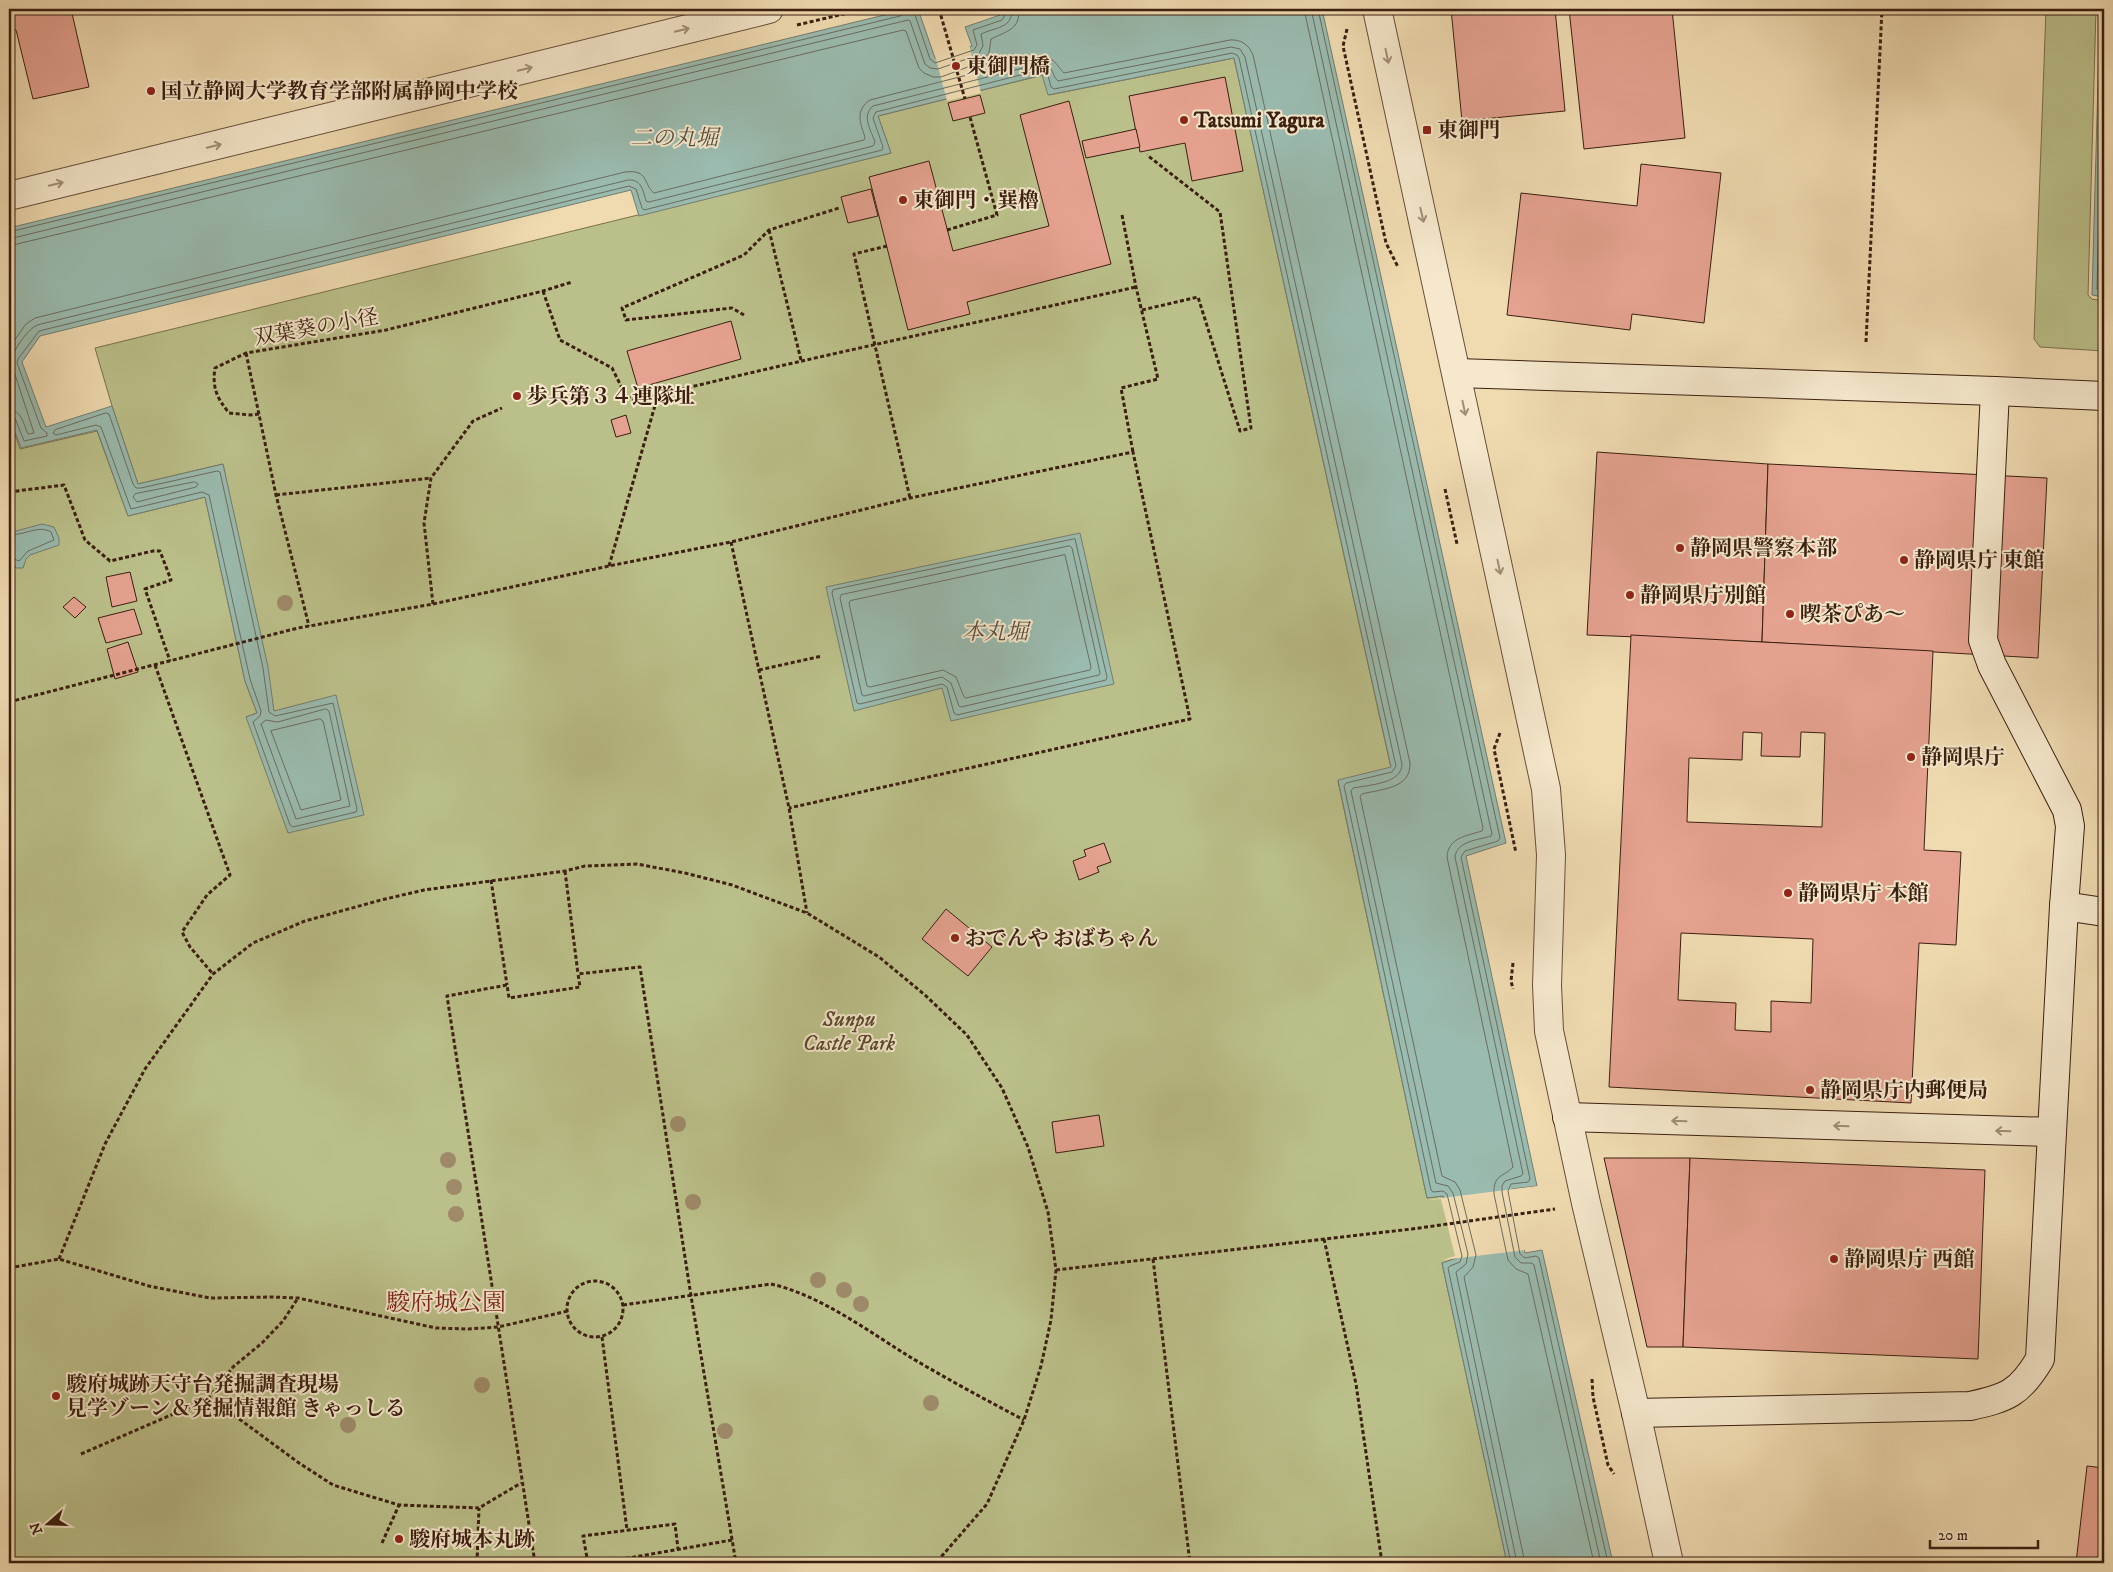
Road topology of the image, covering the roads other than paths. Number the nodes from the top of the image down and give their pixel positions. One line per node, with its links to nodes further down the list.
1 (768, 9): 3 (street, one-way to 1)
2 (1377, 9): 4 (street, one-way to 4)
3 (9, 196)
4 (1457, 374): 5 (street); 9 (street, one-way to 9)
5 (1995, 391): 6 (street); 7 (street)
6 (2104, 396)
7 (2064, 906): 8 (street); 10 (street)
8 (2104, 912)
9 (1567, 1117): 10 (street, one-way to 9); 11 (street)
10 (2052, 1132): 11 (street)
11 (1636, 1413): 12 (street)
12 (1669, 1563)

